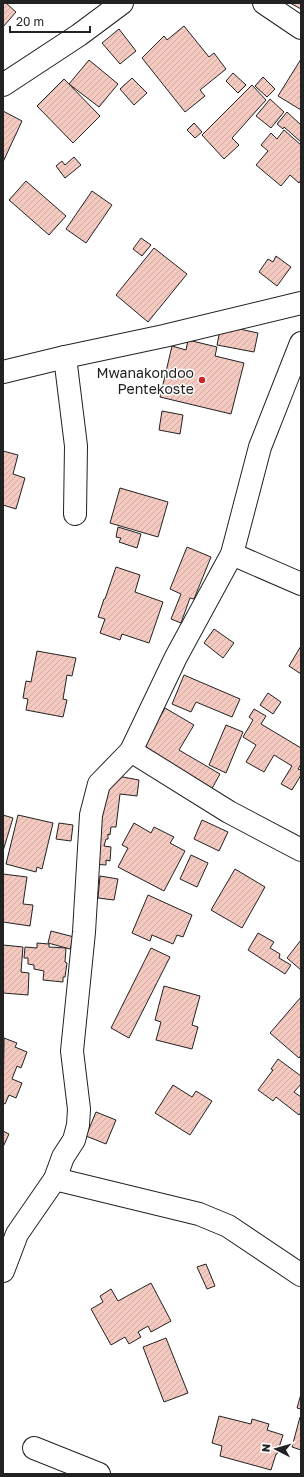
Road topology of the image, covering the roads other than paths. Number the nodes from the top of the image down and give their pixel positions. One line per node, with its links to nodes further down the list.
1 (122, 3): 4 (street)
2 (264, 3): 3 (street)
3 (301, 28)
4 (3, 85)
5 (301, 303): 7 (street)
6 (300, 349): 10 (street)
7 (65, 357): 8 (street); 9 (street)
8 (3, 372)
9 (75, 514)
10 (232, 554): 11 (street); 12 (street)
11 (301, 584)
12 (131, 751): 13 (street); 14 (street)
13 (301, 850)
14 (55, 1179): 15 (street); 16 (street)
15 (3, 1271)
16 (301, 1276)
17 (34, 1448): 18 (street)
18 (99, 1474)

